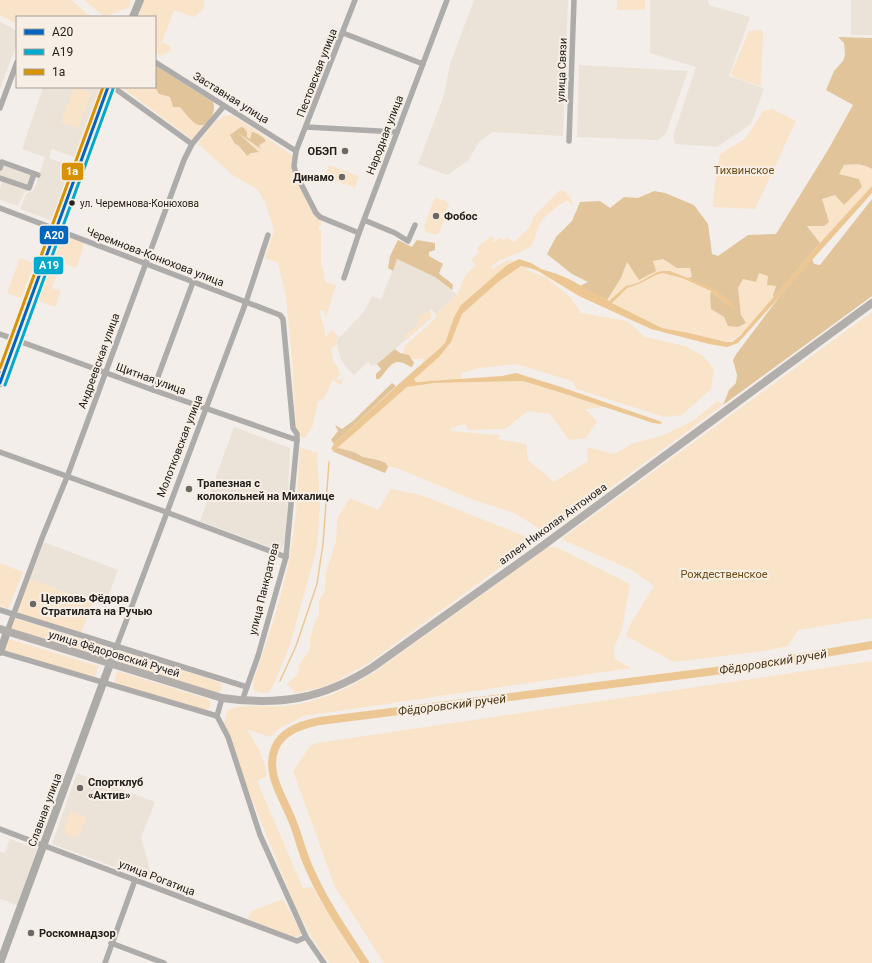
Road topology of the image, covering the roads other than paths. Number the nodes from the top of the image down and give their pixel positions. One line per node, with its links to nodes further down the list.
1 (140, 0): 5 (street)
2 (355, 0): 6 (street, Пестовская улица)
3 (447, 0): 8 (street, Народная улица)
4 (574, 0): 16 (street, улица Связи)
5 (134, 16)
6 (343, 32): 8 (street); 14 (street, Пестовская улица)
7 (156, 63): 12 (street, Заставная улица)
8 (423, 64): 15 (street, Народная улица)
9 (16, 65): 13 (street)
10 (108, 88): 24 (street)
11 (114, 88): 17 (street)
12 (224, 106): 17 (street, Андреевская улица); 18 (street, Заставная улица)
13 (0, 108)
14 (306, 127): 15 (street); 18 (street, Пестовская улица)
15 (397, 132): 22 (street, Народная улица)
16 (570, 141)
17 (192, 144): 27 (street, Андреевская улица)
18 (296, 152): 25 (street)
19 (0, 168): 20 (street)
20 (0, 178)
21 (0, 208): 24 (street, Черемнова-Конюхова улица)
22 (364, 220): 23 (street); 25 (street, Народная улица)
23 (415, 225)
24 (56, 230): 27 (street, Черемнова-Конюхова улица); 34 (street)
25 (359, 233): 28 (street, Народная улица)
26 (268, 235): 30 (street, Молотковская улица)
27 (145, 264): 29 (street, Черемнова-Конюхова улица); 35 (street, Андреевская улица)
28 (344, 278)
29 (193, 282): 30 (street, Черемнова-Конюхова улица); 37 (street)
30 (246, 302): 32 (street, Черемнова-Конюхова улица); 38 (street, Молотковская улица)
31 (872, 302): 53 (main road, аллея Николая Антонова)
32 (280, 315): 39 (street, улица Панкратова)
33 (0, 334): 34 (street, Щитная улица)
34 (16, 340): 35 (street, Щитная улица); 36 (street)
35 (105, 373): 37 (street, Щитная улица); 41 (street, Андреевская улица)
36 (0, 383)
37 (153, 390): 38 (street, Щитная улица)
38 (205, 409): 39 (street, Щитная улица); 42 (street, Молотковская улица)
39 (297, 440): 43 (street, улица Панкратова)
40 (0, 452): 41 (street)
41 (67, 477): 42 (street); 45 (street, Андреевская улица)
42 (166, 512): 43 (street); 47 (street, Молотковская улица)
43 (286, 557): 51 (street, улица Панкратова)
44 (0, 610): 45 (street)
45 (13, 615): 46 (street, Андреевская улица); 47 (street)
46 (3, 631): 48 (street); 49 (main road, улица Фёдоровский Ручей)
47 (116, 647): 49 (street, Молотковская улица); 51 (street)
48 (0, 652): 50 (street)
49 (110, 664): 50 (street, Славная улица); 52 (main road, улица Фёдоровский Ручей)
50 (103, 683): 54 (street); 56 (street, Славная улица)
51 (247, 687): 53 (street, улица Панкратова)
52 (222, 698): 53 (main road, аллея Николая Антонова); 54 (street)
53 (242, 701)
54 (217, 716): 58 (street)
55 (0, 829): 56 (street, улица Рогатица)
56 (43, 845): 57 (street, улица Рогатица); 60 (street, Славная улица)
57 (135, 880): 58 (street, улица Рогатица); 59 (street)
58 (306, 937): 63 (street)
59 (112, 943): 61 (street); 62 (street)
60 (0, 963)
61 (104, 963)
62 (164, 963)
63 (324, 963)

